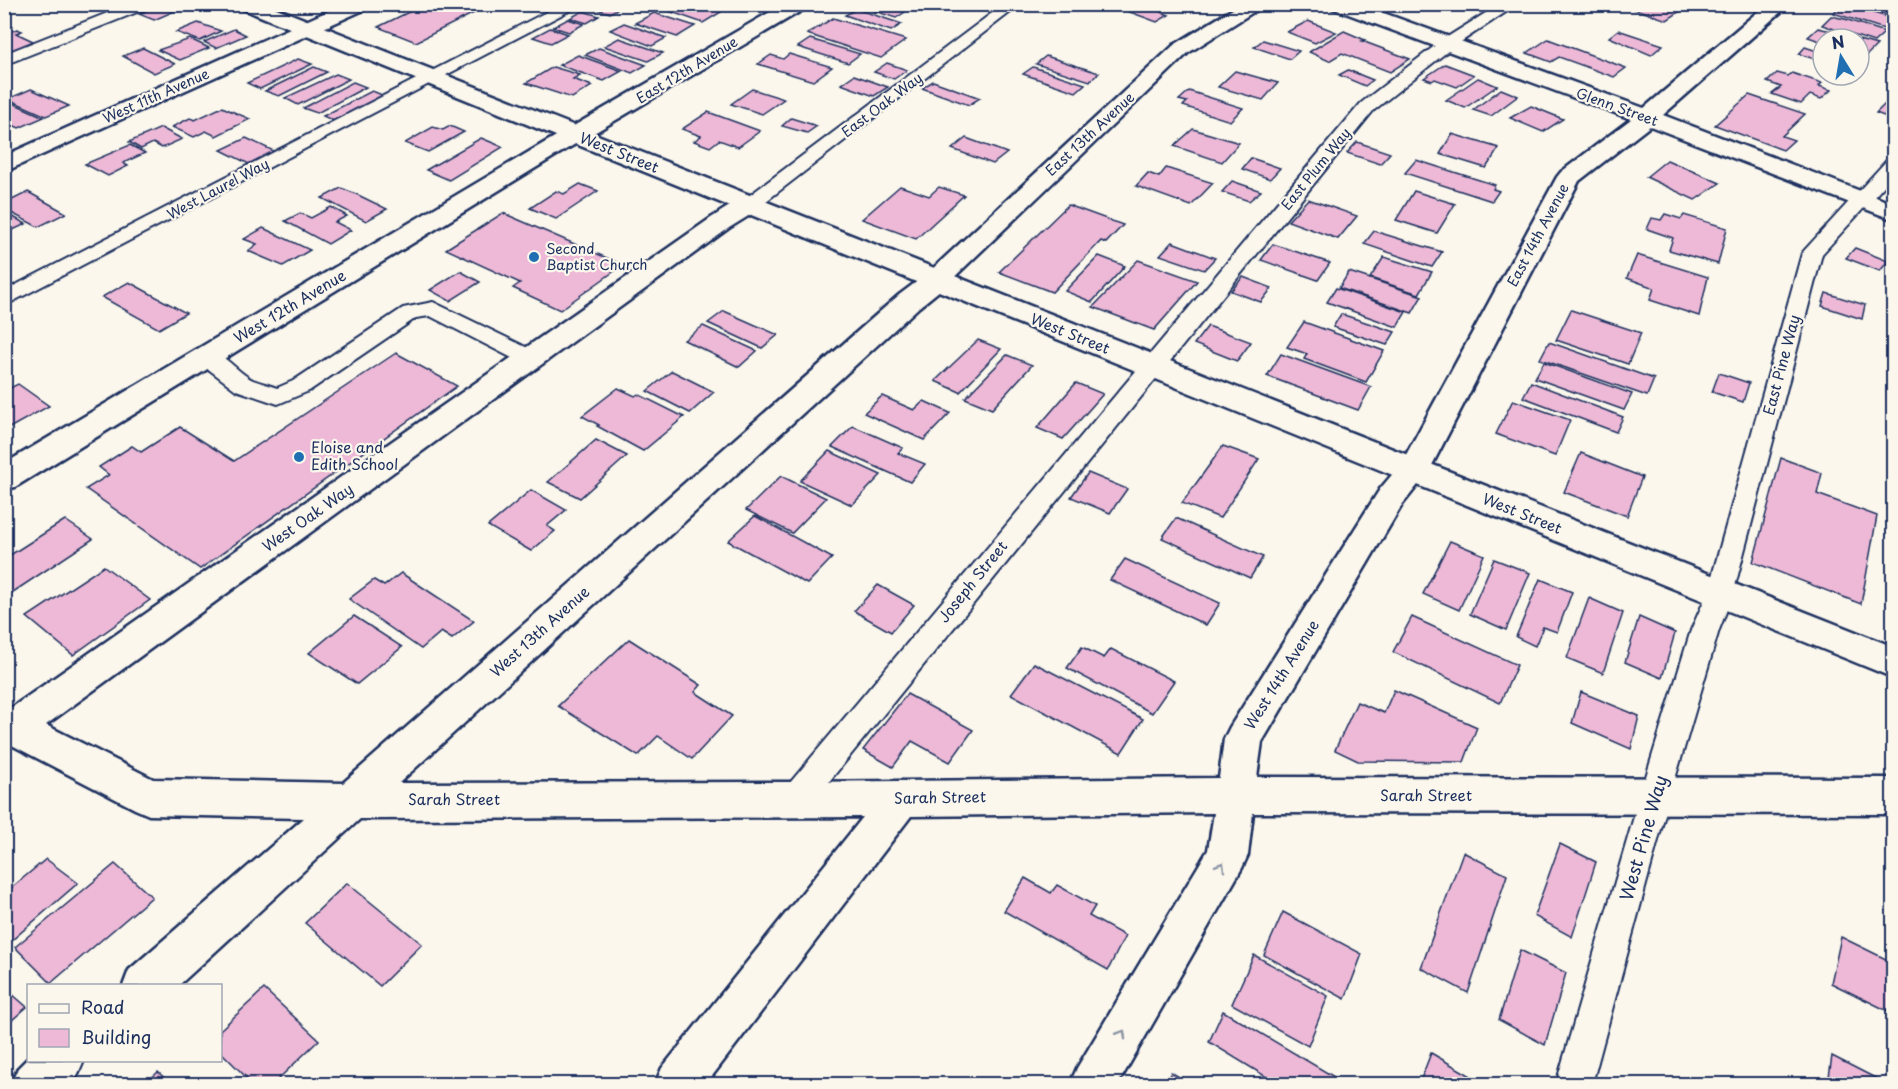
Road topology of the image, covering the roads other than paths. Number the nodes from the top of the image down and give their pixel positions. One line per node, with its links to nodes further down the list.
1 (145, 4): 13 (lane)
2 (247, 4): 11 (street, West Street)
3 (361, 4): 11 (street, West 11th Avenue)
4 (575, 4): 14 (lane, West Laurel Way)
5 (798, 4): 16 (street, East 12th Avenue)
6 (1014, 4): 20 (lane, East Oak Way)
7 (1256, 4): 22 (street, East 13th Avenue)
8 (1339, 4): 12 (street, Glenn Street)
9 (1511, 4): 12 (lane, East Plum Way)
10 (1780, 4): 15 (street, East 14th Avenue)
11 (307, 29): 14 (street, West Street); 18 (street, West 11th Avenue)
12 (1447, 44): 15 (street, Glenn Street); 26 (lane, East Plum Way)
13 (4, 60)
14 (432, 79): 16 (street, West Street); 23 (lane, West Laurel Way)
15 (1647, 117): 19 (street, Glenn Street); 27 (street, East 14th Avenue)
16 (576, 136): 20 (street, West Street); 24 (street, West 12th Avenue)
17 (1893, 163): 19 (lane, East Pine Way)
18 (4, 165)
19 (1861, 200): 21 (street, Glenn Street); 29 (lane, East Pine Way)
20 (749, 205): 22 (street, West Street); 25 (street, West Oak Way)
21 (1893, 213)
22 (936, 280): 26 (street, West Street); 37 (street, West 13th Avenue)
23 (4, 300)
24 (207, 357): 25 (lane); 28 (street, West 12th Avenue)
25 (532, 358): 31 (street, West Oak Way)
26 (1154, 367): 27 (street, West Street); 36 (lane, Joseph Street)
27 (1413, 471): 29 (street, West Street); 32 (street, West 14th Avenue)
28 (4, 479)
29 (1720, 594): 30 (street, West Street); 33 (lane, West Pine Way)
30 (1893, 663)
31 (8, 728): 37 (street, Sarah Street)
32 (1236, 795): 33 (street, Sarah Street); 35 (street, Sarah Street); 42 (street, West 14th Avenue, one-way to 32)
33 (1655, 796): 34 (street, Sarah Street); 43 (lane, West Pine Way)
34 (1893, 796)
35 (901, 799): 36 (street, Sarah Street); 41 (street)
36 (795, 800): 37 (street, Sarah Street)
37 (351, 801): 38 (street, West 13th Avenue)
38 (147, 984)
39 (59, 1062): 40 (street)
40 (34, 1084)
41 (678, 1084)
42 (1093, 1084)
43 (1574, 1084)

